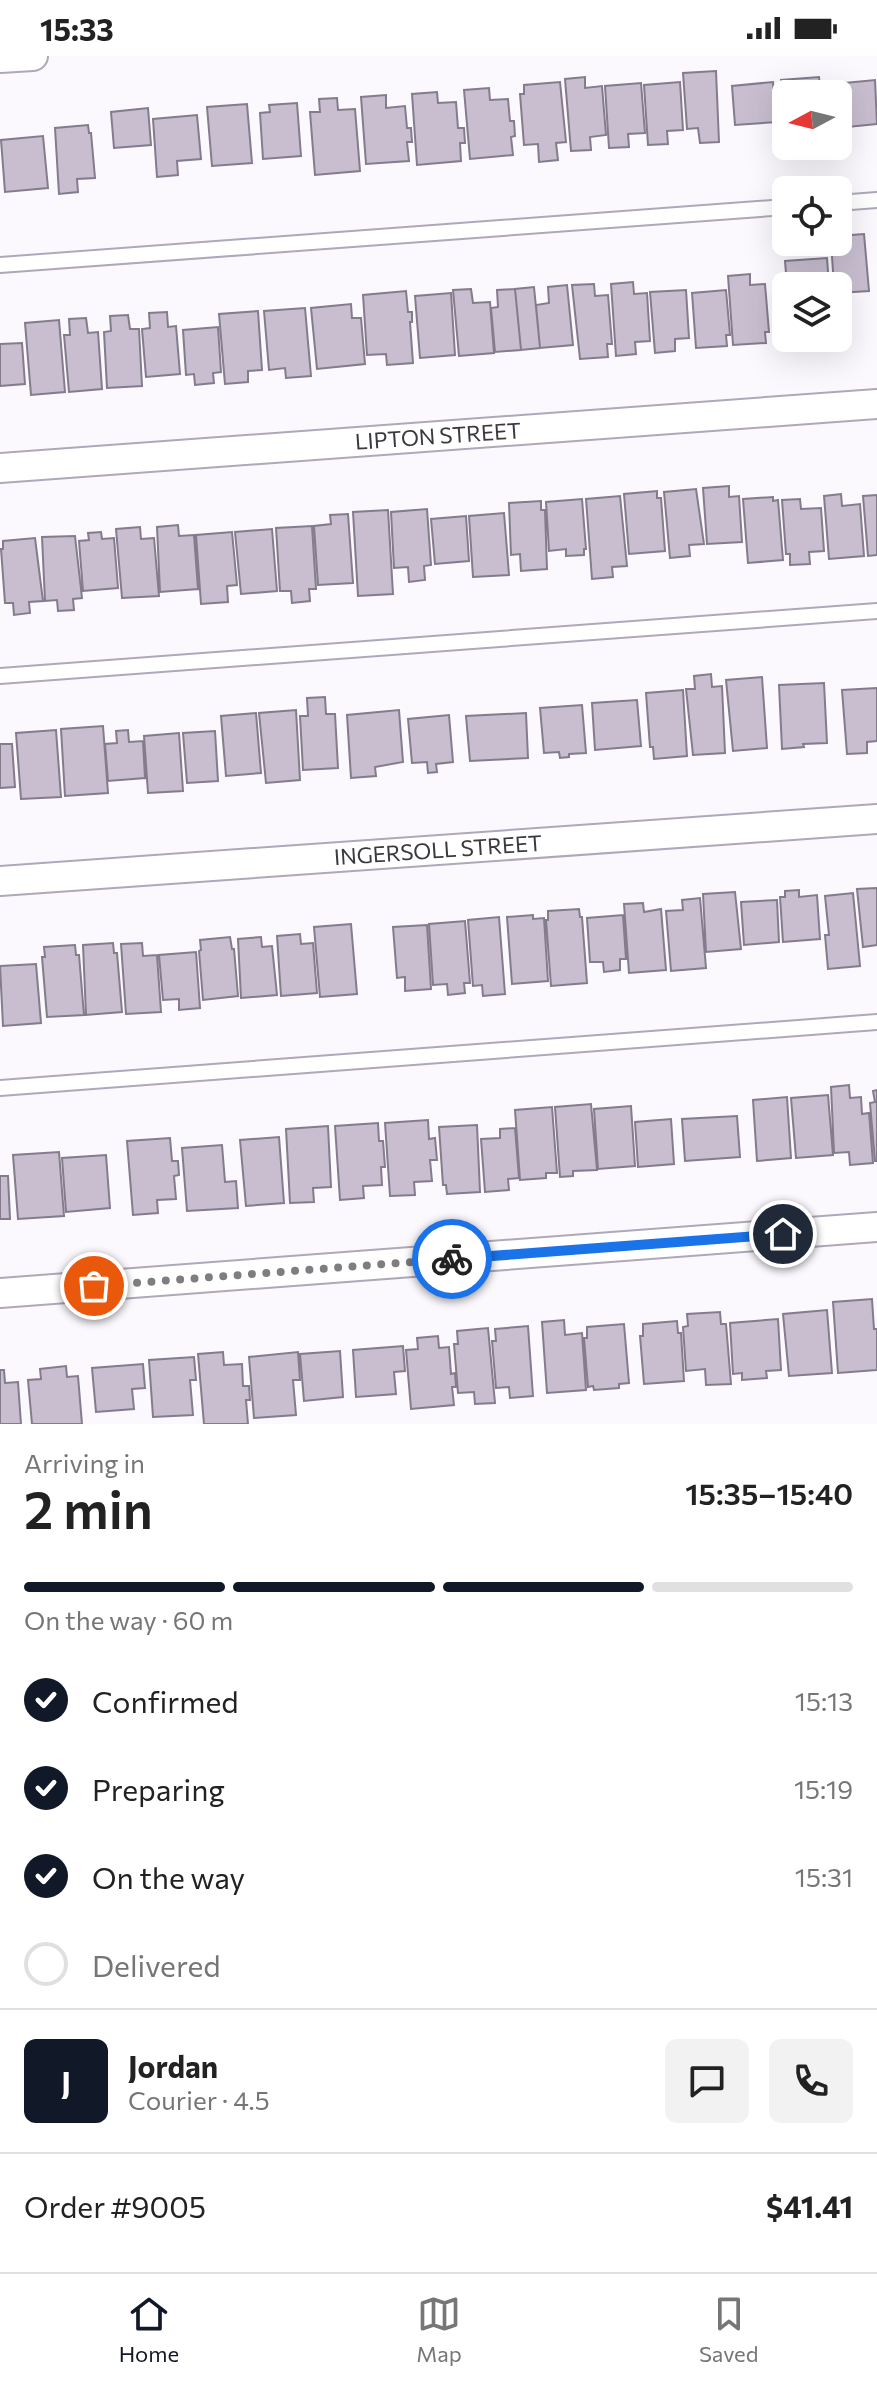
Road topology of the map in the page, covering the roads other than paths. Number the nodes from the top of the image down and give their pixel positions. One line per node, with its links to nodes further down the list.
1 (33, 56): 2 (street)
2 (0, 58)
3 (877, 200): 4 (lane)
4 (852, 202)
5 (772, 208): 6 (lane)
6 (0, 265)
7 (877, 404): 8 (street, LIPTON STREET)
8 (0, 468)
9 (877, 611): 10 (lane)
10 (0, 676)
11 (877, 819): 12 (street, INGERSOLL STREET)
12 (0, 881)
13 (877, 1022): 14 (lane)
14 (0, 1088)
15 (877, 1227): 16 (street)
16 (0, 1293)

